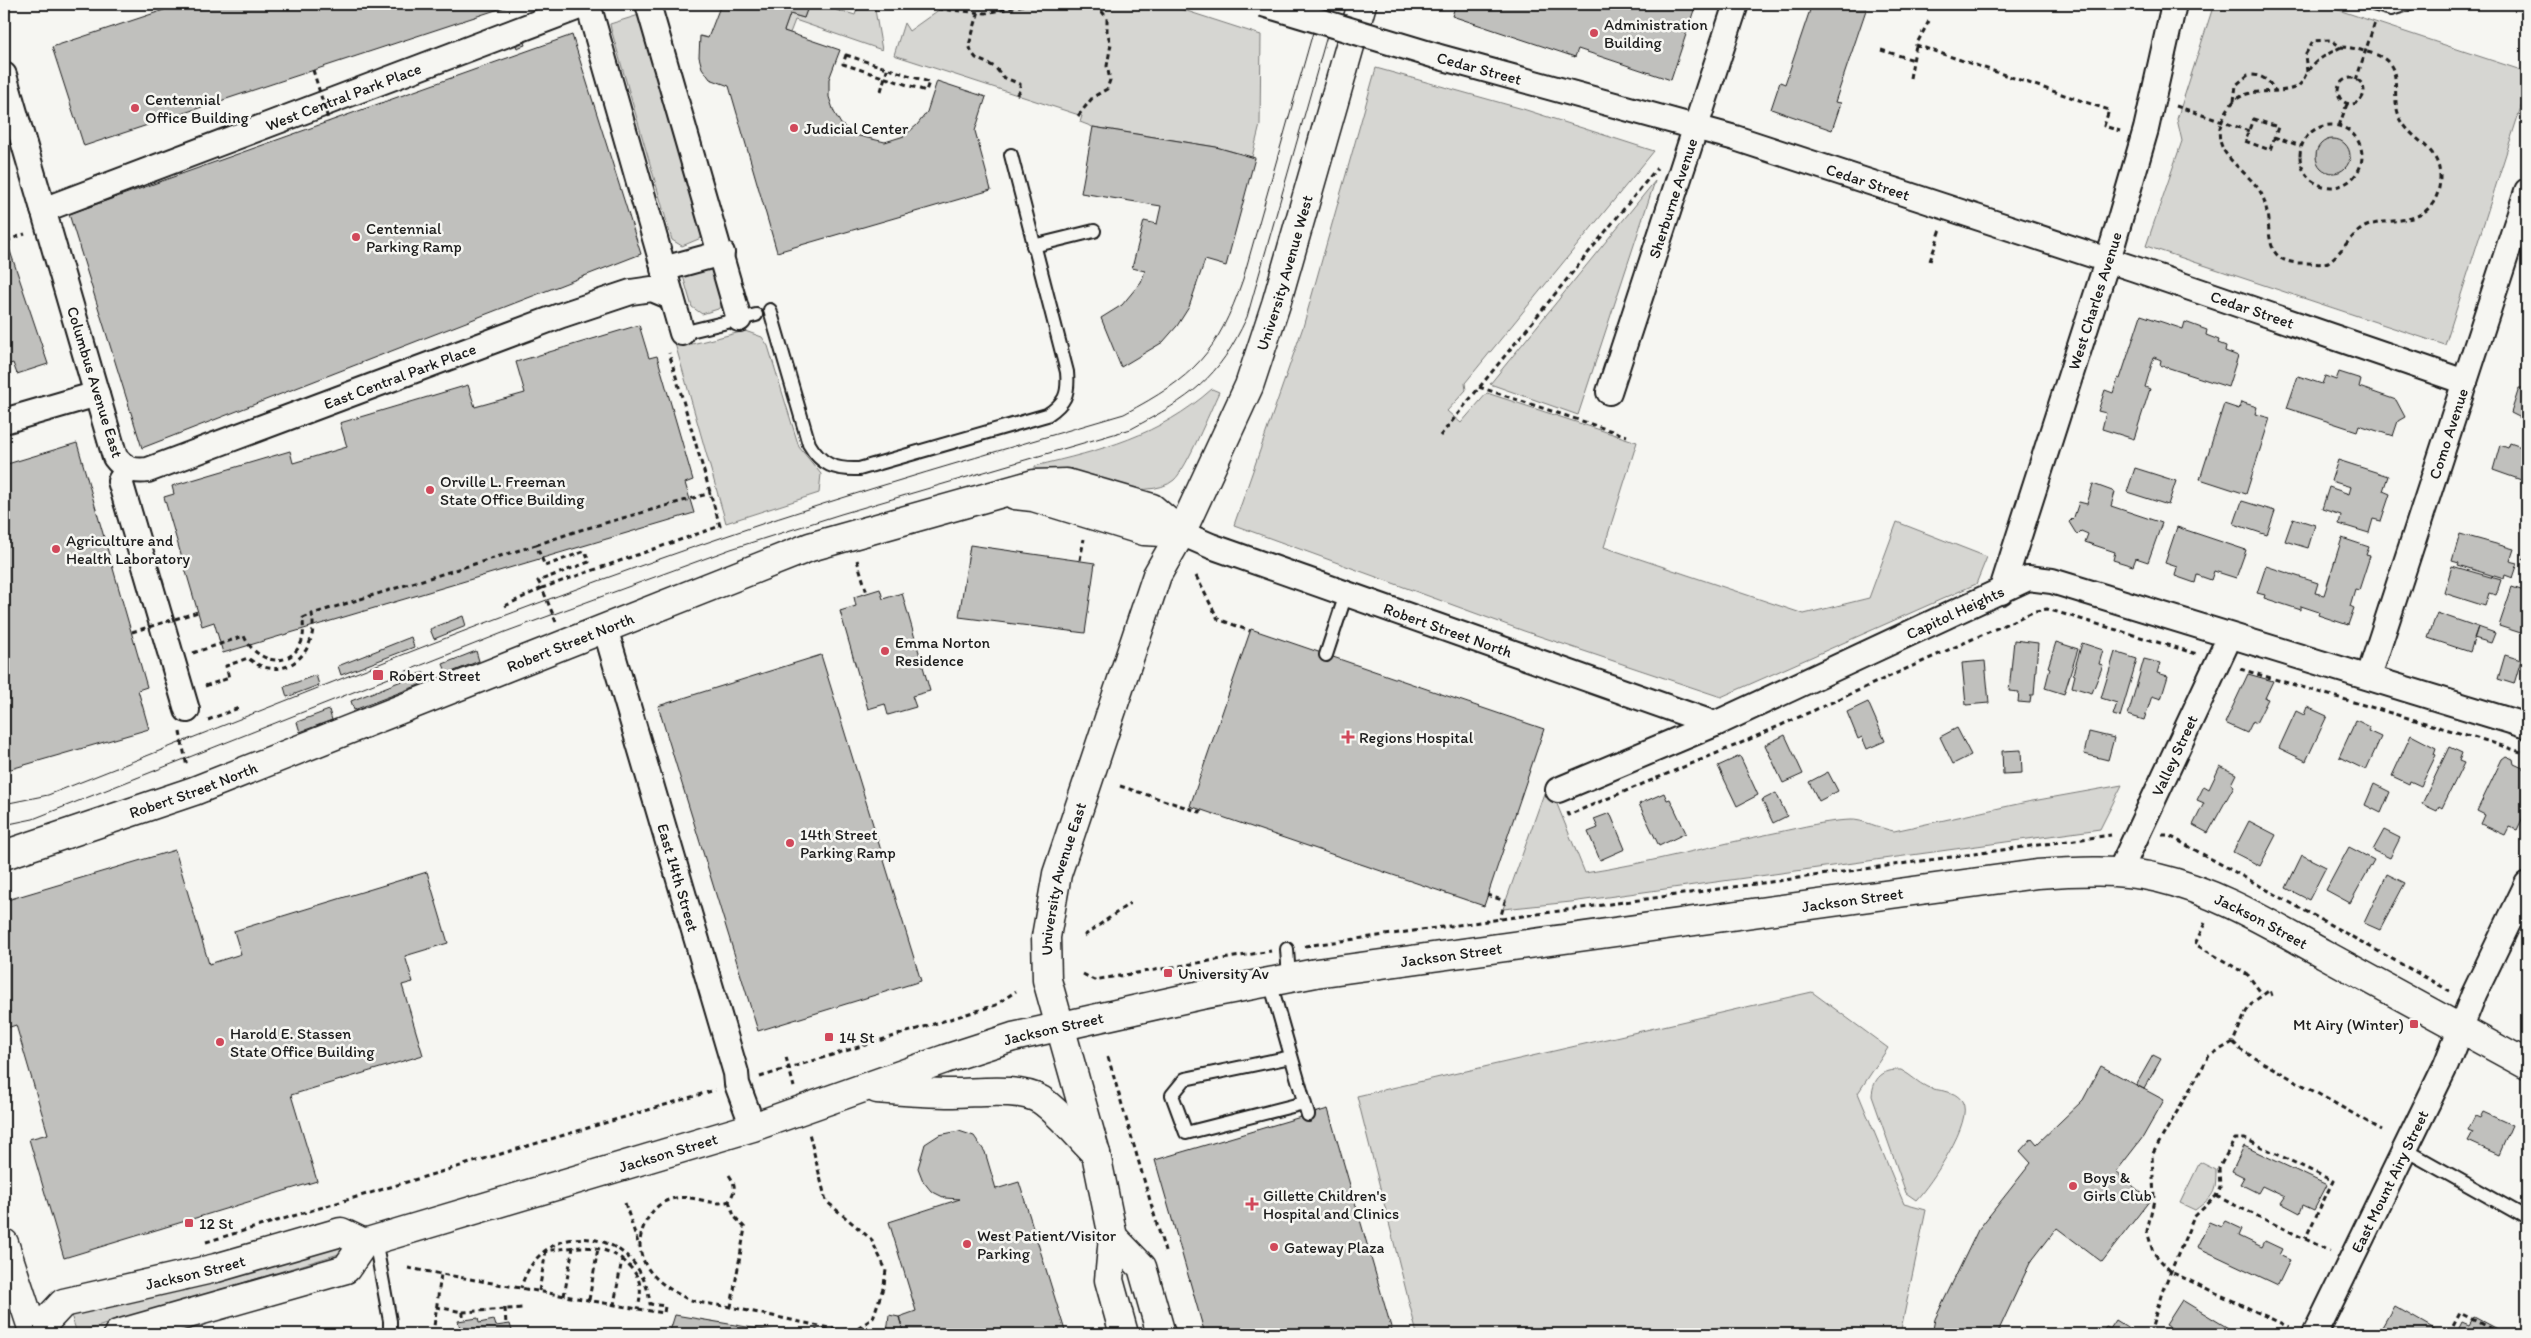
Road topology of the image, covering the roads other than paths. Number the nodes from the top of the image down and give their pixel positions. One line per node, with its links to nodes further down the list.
1 (588, 4): 13 (street, West Central Park Place); 18 (street)
2 (648, 4): 16 (street)
3 (1263, 4): 10 (street, Cedar Street, bridge)
4 (1362, 4): 28 (main road, University Avenue West)
5 (1736, 4): 10 (street, Sherburne Avenue)
6 (2174, 4): 17 (street, West Charles Avenue)
7 (2373, 4): 8 (lane)
8 (2408, 4)
9 (4, 76): 13 (street, Columbus Avenue East)
10 (1696, 128): 17 (street, Cedar Street); 24 (street, Sherburne Avenue)
11 (1011, 155): 15 (lane)
12 (2527, 191): 23 (street, Como Avenue)
13 (43, 210): 25 (street, Columbus Avenue East)
14 (1094, 231): 15 (lane)
15 (1033, 246): 20 (lane)
16 (722, 253): 18 (street); 21 (street)
17 (2108, 260): 23 (street, Cedar Street); 29 (street, West Charles Avenue)
18 (663, 269): 19 (street)
19 (671, 297): 22 (street); 27 (street, East Central Park Place)
20 (770, 310)
21 (748, 317): 22 (lane)
22 (675, 341)
23 (2465, 382): 34 (street, Como Avenue)
24 (1608, 392)
25 (97, 394): 26 (street); 27 (street, Columbus Avenue East)
26 (4, 421)
27 (128, 468): 35 (street, Columbus Avenue East)
28 (1181, 533): 30 (street, Robert Street North); 31 (main road, Robert Street North); 44 (main road, University Avenue East)
29 (2001, 592): 32 (street, Capitol Heights); 36 (street, Capitol Heights)
30 (1346, 594): 33 (lane); 36 (street, Robert Street North)
31 (605, 628): 39 (main road, Robert Street North); 49 (street, East 14th Street)
32 (2230, 636): 34 (street, Capitol Heights); 40 (street, Valley Street)
33 (1326, 655)
34 (2369, 676): 37 (street, Capitol Heights)
35 (185, 702)
36 (1715, 724): 38 (street, Capitol Heights)
37 (2527, 726)
38 (1558, 790)
39 (4, 855)
40 (2120, 873): 43 (main road, Jackson Street); 45 (main road, Jackson Street)
41 (2527, 884): 45 (street, East Mount Airy Street)
42 (1287, 949): 43 (lane)
43 (1280, 980): 44 (main road, Jackson Street); 46 (lane)
44 (1060, 1026): 48 (main road, Jackson Street); 51 (main road, University Avenue East)
45 (2461, 1028): 47 (main road, Jackson Street); 50 (street, East Mount Airy Street)
46 (1291, 1057): 46 (lane)
47 (2527, 1065)
48 (865, 1089): 49 (main road, Jackson Street); 51 (main road)
49 (753, 1127): 54 (main road, Jackson Street)
50 (2404, 1150): 52 (lane); 63 (street, East Mount Airy Street)
51 (1096, 1154): 53 (main road, University Avenue East)
52 (2527, 1218)
53 (1113, 1237): 61 (main road, University Avenue East); 62 (main road)
54 (370, 1242): 56 (main road); 57 (main road, Jackson Street); 60 (lane)
55 (4, 1243): 57 (main road)
56 (161, 1321): 58 (main road); 59 (main road)
57 (34, 1334)
58 (118, 1334)
59 (133, 1334)
60 (390, 1334)
61 (1124, 1334)
62 (1161, 1334)
63 (2315, 1334)

